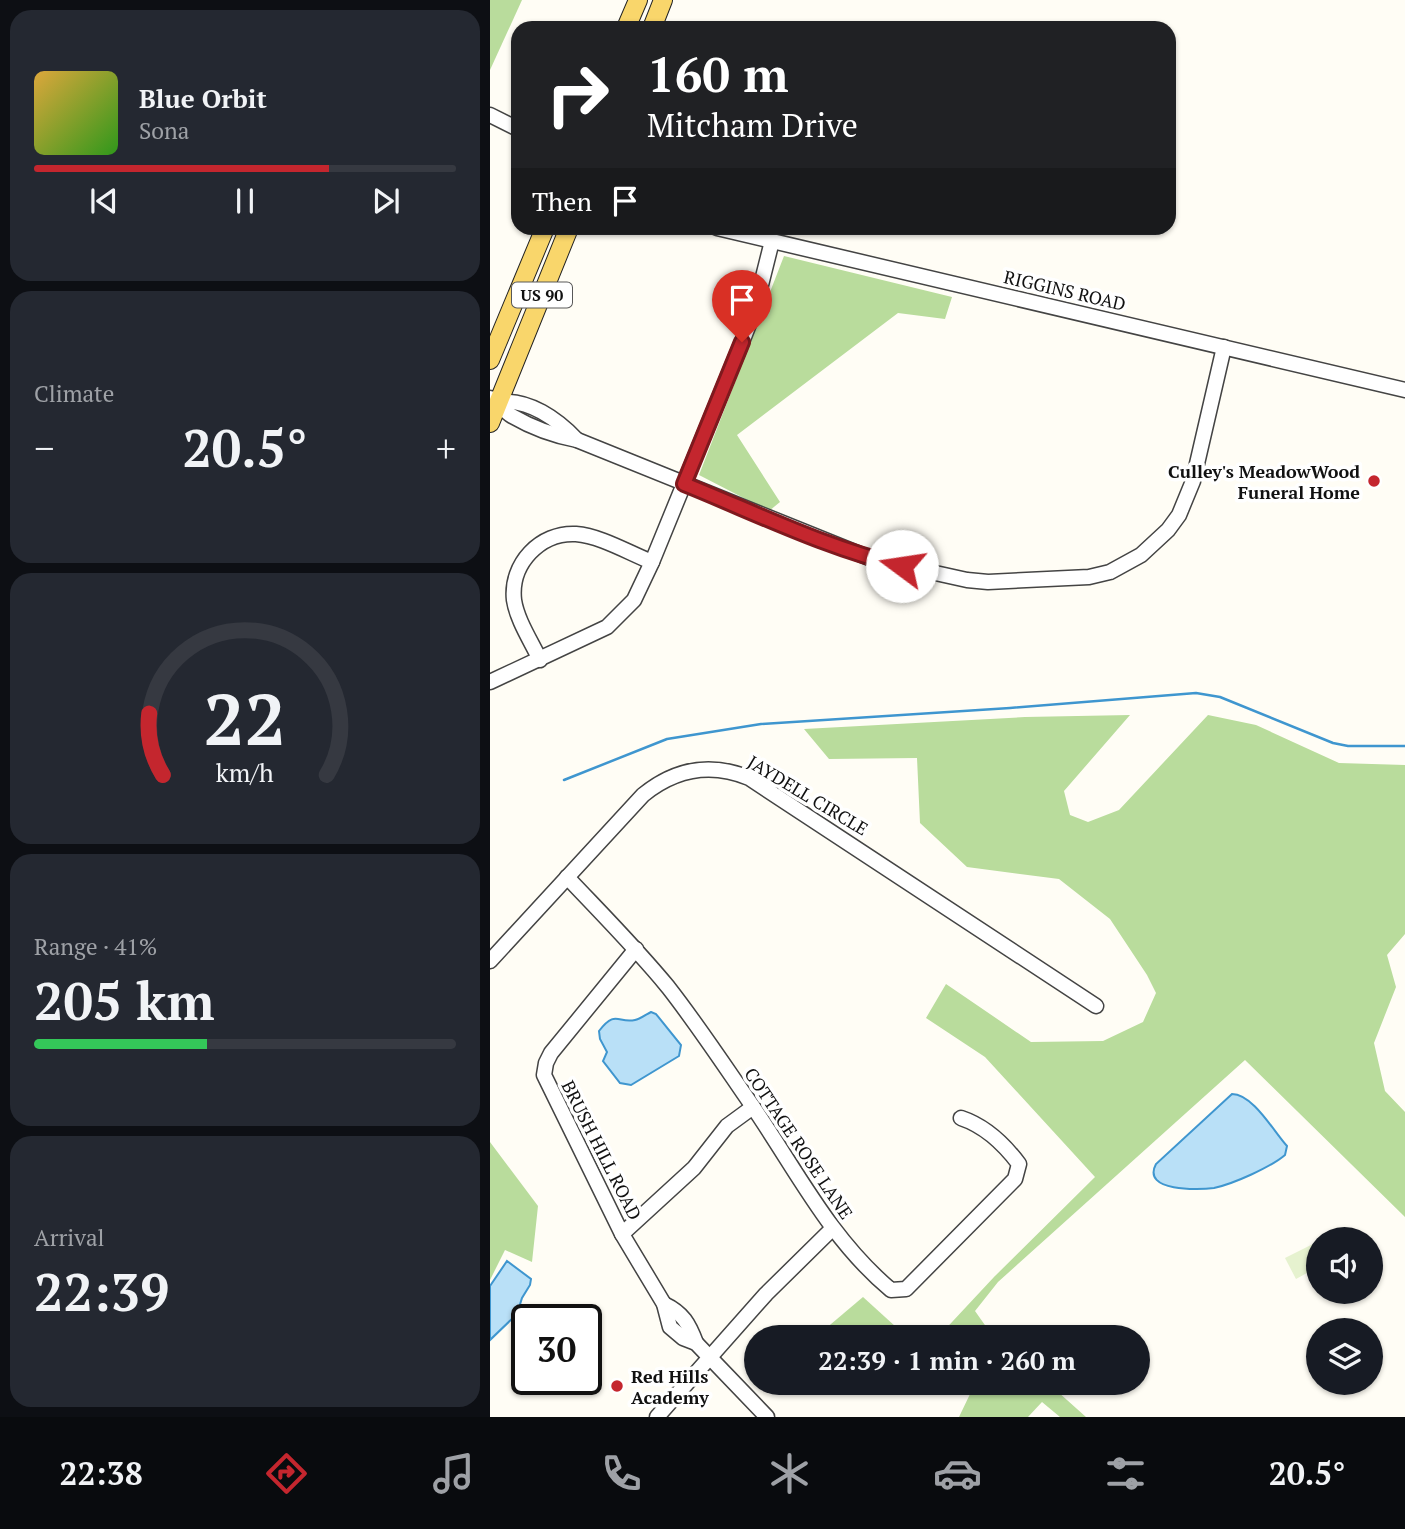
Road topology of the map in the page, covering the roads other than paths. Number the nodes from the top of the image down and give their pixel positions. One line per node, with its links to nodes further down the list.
1 (639, 0): 2 (main road); 3 (main road)
2 (661, 5)
3 (629, 21)
4 (490, 115): 5 (street)
5 (511, 126)
6 (542, 235): 11 (main road, US 90)
7 (566, 235): 13 (main road, US 90)
8 (746, 235): 9 (street, RIGGINS ROAD)
9 (772, 241): 10 (street, RIGGINS ROAD); 15 (street)
10 (1224, 347): 12 (street, RIGGINS ROAD); 15 (street)
11 (490, 360)
12 (1405, 390)
13 (494, 400): 14 (main road, US 90); 15 (street)
14 (490, 423)
15 (684, 484): 16 (street)
16 (652, 562): 17 (street); 17 (street)
17 (540, 660): 18 (street)
18 (490, 682)
19 (567, 877): 20 (street, COTTAGE ROSE LANE); 21 (street, JAYDELL CIRCLE); 22 (street, JAYDELL CIRCLE)
20 (636, 949): 23 (street, COTTAGE ROSE LANE); 26 (street, BRUSH HILL ROAD)
21 (490, 961)
22 (1096, 1006)
23 (753, 1107): 25 (street, COTTAGE ROSE LANE); 26 (street)
24 (961, 1118): 25 (street, COTTAGE ROSE LANE)
25 (832, 1228): 27 (street)
26 (622, 1234): 27 (street, BRUSH HILL ROAD)
27 (710, 1357): 28 (street); 29 (street, BRUSH HILL ROAD)
28 (657, 1417)
29 (767, 1417)

